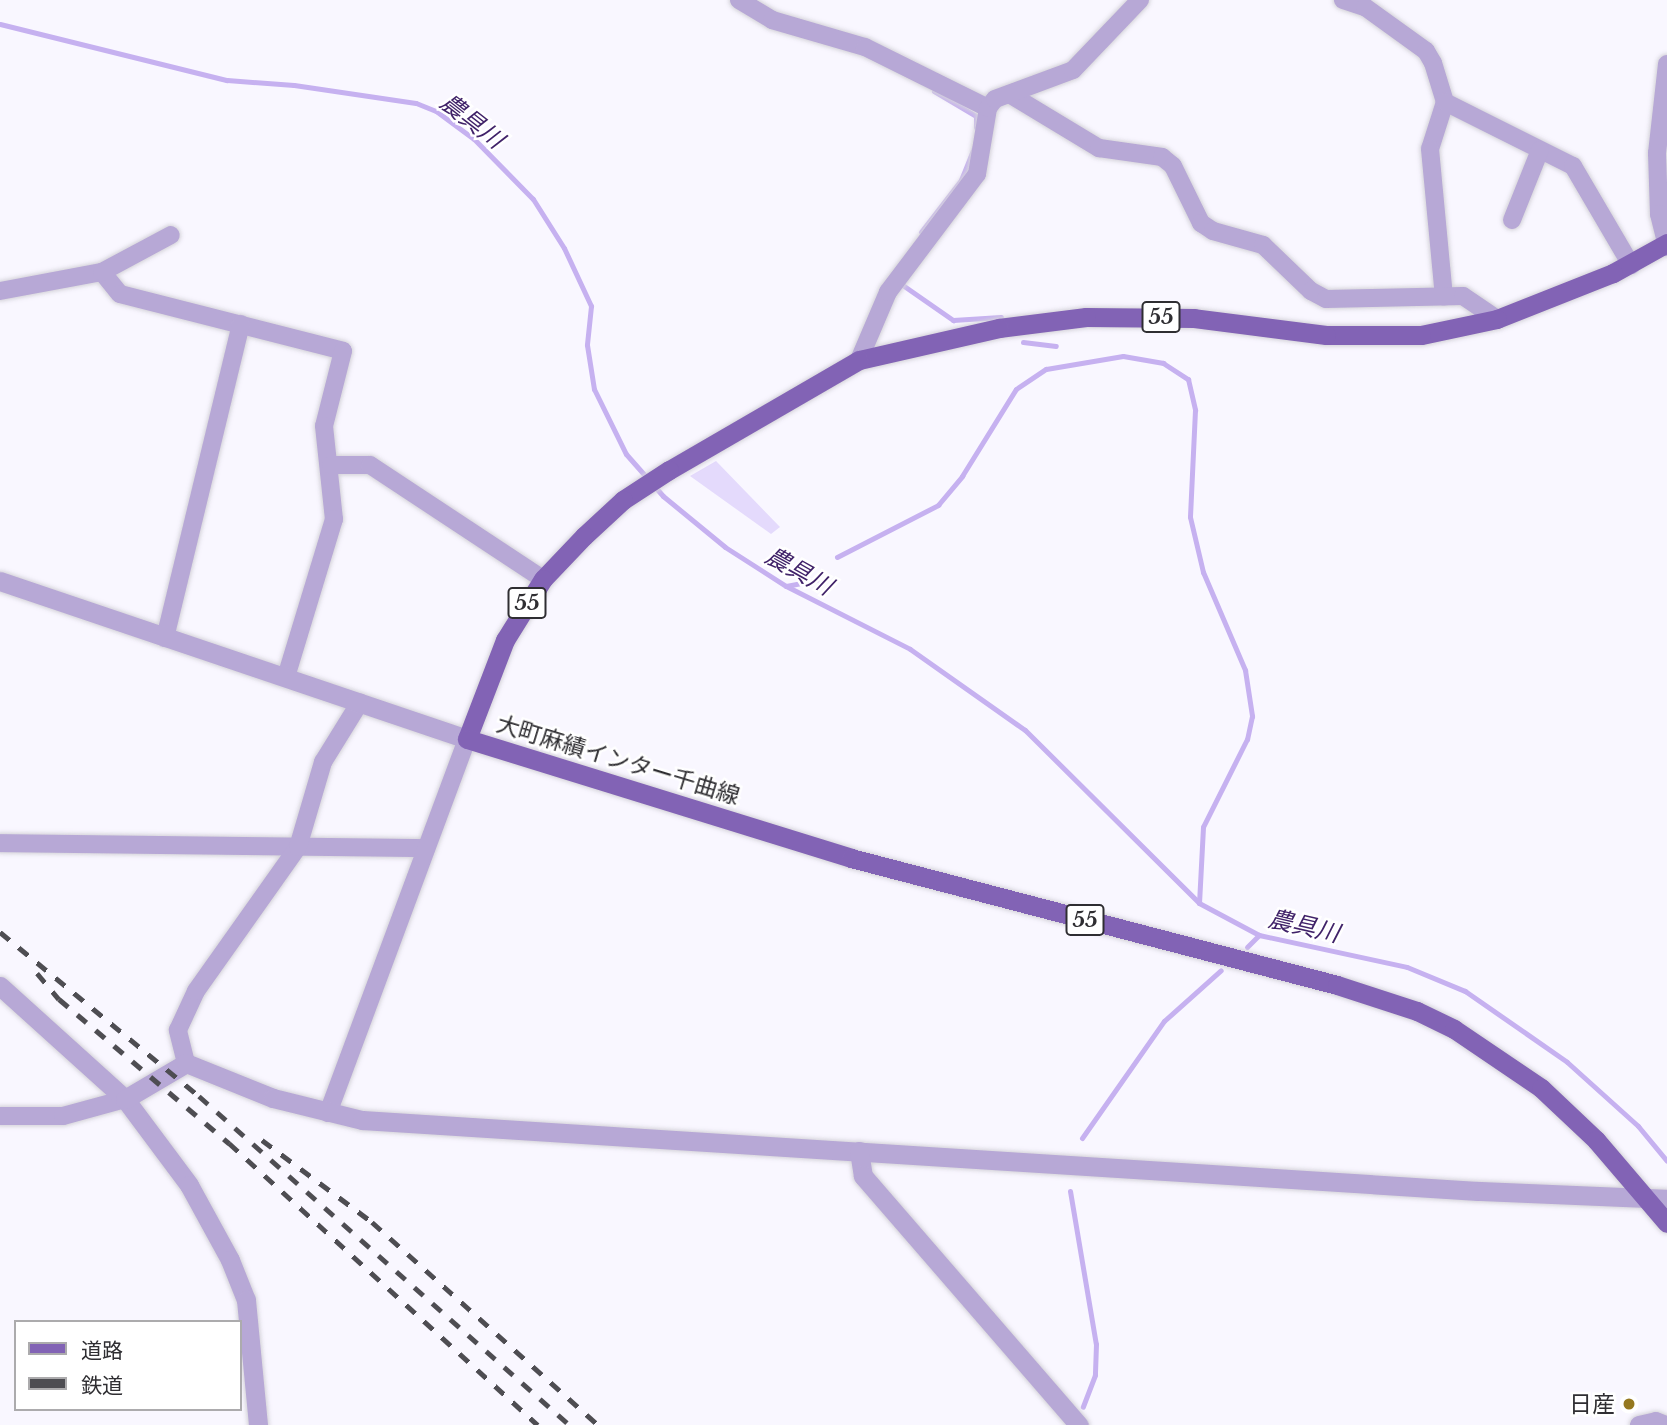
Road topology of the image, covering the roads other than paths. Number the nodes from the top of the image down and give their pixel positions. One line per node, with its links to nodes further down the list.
1 (738, 0): 7 (street)
2 (1140, 0): 5 (street)
3 (1343, 0): 6 (street)
4 (1667, 64): 11 (street)
5 (1011, 94): 7 (street); 15 (street)
6 (1445, 102): 8 (street); 15 (street)
7 (988, 108): 18 (street)
8 (1540, 150): 9 (street); 12 (street)
9 (1512, 220)
10 (171, 235): 13 (street)
11 (1666, 244): 12 (main road, 大町麻績インター千曲線 / 55)
12 (1631, 265): 16 (main road, 大町麻績インター千曲線 / 55)
13 (102, 272): 14 (street); 17 (street)
14 (0, 291)
15 (1444, 296): 16 (street)
16 (1497, 319): 18 (main road, 大町麻績インター千曲線 / 55)
17 (241, 324): 19 (street); 22 (street)
18 (859, 360): 20 (main road, 大町麻績インター千曲線 / 55)
19 (331, 465): 20 (street); 23 (street)
20 (543, 579): 25 (main road, 大町麻績インター千曲線 / 55)
21 (0, 581): 22 (street)
22 (166, 638): 23 (street)
23 (286, 677): 24 (street)
24 (360, 702): 25 (street); 27 (street)
25 (467, 738): 28 (street); 35 (main road, 大町麻績インター千曲線 / 55)
26 (0, 843): 27 (street)
27 (298, 848): 28 (street); 30 (street)
28 (426, 848): 32 (street)
29 (0, 986): 31 (street)
30 (186, 1063): 31 (street); 32 (street)
31 (125, 1099): 33 (street); 38 (street)
32 (328, 1113): 34 (street)
33 (0, 1116)
34 (859, 1151): 35 (street); 39 (street)
35 (1645, 1198): 36 (street); 37 (main road, 大町麻績インター千曲線 / 55)
36 (1667, 1199)
37 (1667, 1223)
38 (258, 1425)
39 (1079, 1425)
40 (1639, 1425): 41 (street)
41 (1666, 1425)

